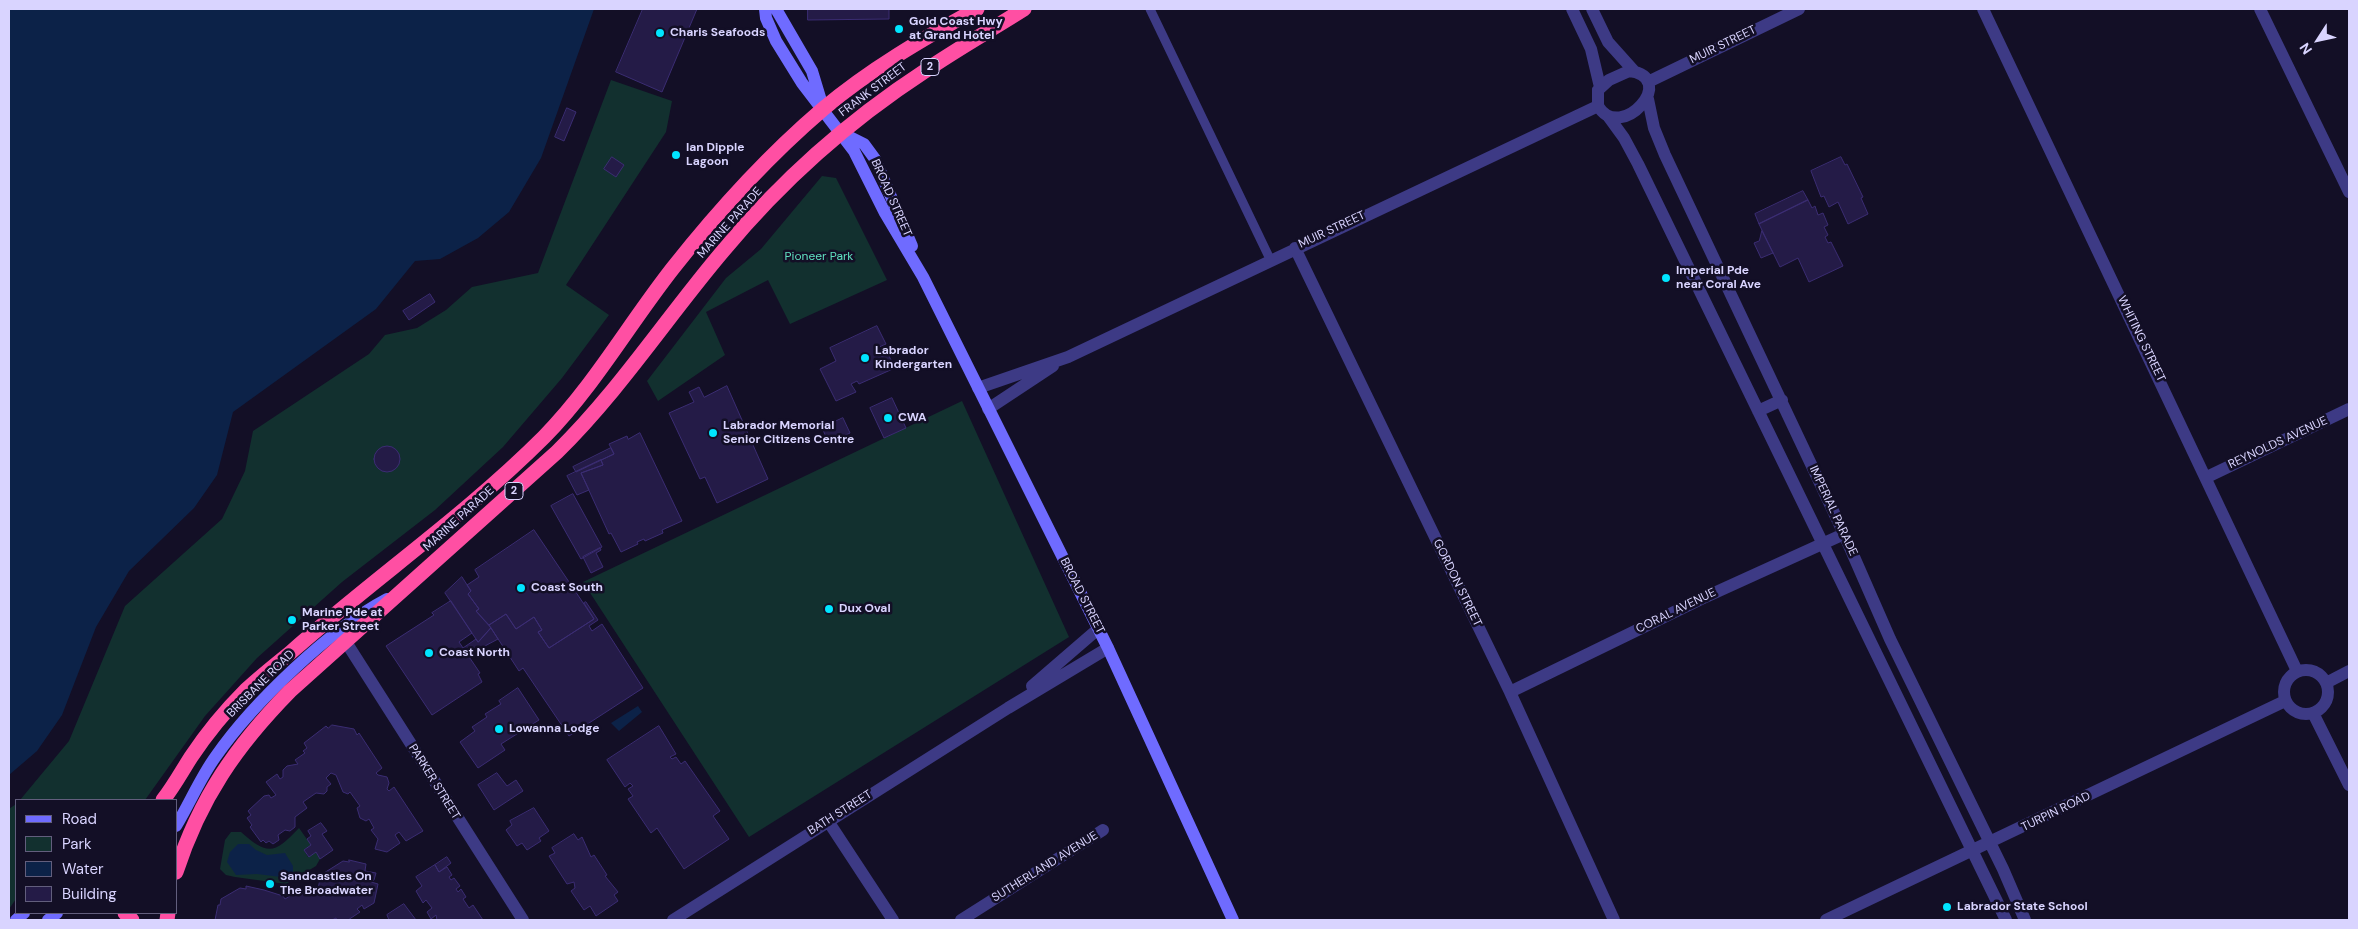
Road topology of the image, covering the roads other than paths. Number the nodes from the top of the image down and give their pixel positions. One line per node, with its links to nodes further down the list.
1 (765, 9): 16 (street)
2 (776, 9): 16 (street)
3 (977, 9): 16 (highway, FRANK STREET / 2)
4 (1024, 9): 18 (highway, FRANK STREET / 2)
5 (1150, 9): 21 (lane)
6 (1572, 9): 13 (street)
7 (1592, 9): 11 (street)
8 (1800, 9): 12 (street, MUIR STREET)
9 (1983, 9): 28 (street, WHITING STREET)
10 (2260, 9): 19 (street)
11 (1634, 71): 12 (street); 13 (street)
12 (1648, 82): 14 (street)
13 (1600, 87): 15 (street)
14 (1648, 99): 17 (street); 24 (street, IMPERIAL PARADE)
15 (1598, 106): 17 (street); 20 (street, MUIR STREET)
16 (824, 108): 18 (street, BROAD STREET); 43 (highway, MARINE PARADE / 2)
17 (1608, 116): 27 (street, IMPERIAL PARADE)
18 (841, 132): 23 (street, BROAD STREET); 31 (highway, MARINE PARADE / 2)
19 (2349, 192)
20 (1295, 248): 21 (street, MUIR STREET); 38 (street, GORDON STREET)
21 (1270, 260): 22 (street, MUIR STREET)
22 (1068, 357): 23 (street, MUIR STREET); 25 (street, MUIR STREET)
23 (978, 388): 25 (street, BROAD STREET)
24 (1782, 400): 27 (street); 29 (street, IMPERIAL PARADE)
25 (988, 409): 32 (street, BROAD STREET)
26 (2349, 410): 28 (street, REYNOLDS AVENUE)
27 (1758, 411): 30 (street, IMPERIAL PARADE)
28 (2206, 477): 35 (street, WHITING STREET)
29 (1844, 534): 30 (street, CORAL AVENUE); 47 (street, IMPERIAL PARADE)
30 (1823, 544): 38 (street, CORAL AVENUE); 48 (street, IMPERIAL PARADE)
31 (398, 594): 33 (highway, MARINE PARADE / 2); 45 (street, BRISBANE ROAD)
32 (1098, 629): 34 (street, BROAD STREET); 40 (street, BATH STREET)
33 (346, 642): 49 (highway, MARINE PARADE / 2); 50 (street, PARKER STREET)
34 (1108, 648): 40 (street, BATH STREET); 54 (street, BROAD STREET)
35 (2296, 671): 37 (street); 39 (street)
36 (2349, 671): 37 (street)
37 (2326, 682): 41 (street)
38 (1510, 692): 55 (street, GORDON STREET)
39 (2285, 701): 41 (street); 47 (street, TURPIN ROAD)
40 (1008, 708): 44 (street, BATH STREET)
41 (2313, 713): 42 (street)
42 (2349, 785)
43 (164, 799)
44 (828, 821): 51 (street, BATH STREET); 52 (street)
45 (178, 823)
46 (1103, 830): 53 (street, SUTHERLAND AVENUE)
47 (1990, 843): 48 (street, TURPIN ROAD); 58 (street, IMPERIAL PARADE)
48 (1972, 852): 56 (street, TURPIN ROAD); 57 (street, IMPERIAL PARADE)
49 (178, 866)
50 (523, 920)
51 (673, 920)
52 (893, 920)
53 (961, 920)
54 (1233, 920)
55 (1614, 920)
56 (1826, 920)
57 (2006, 920)
58 (2025, 920)

